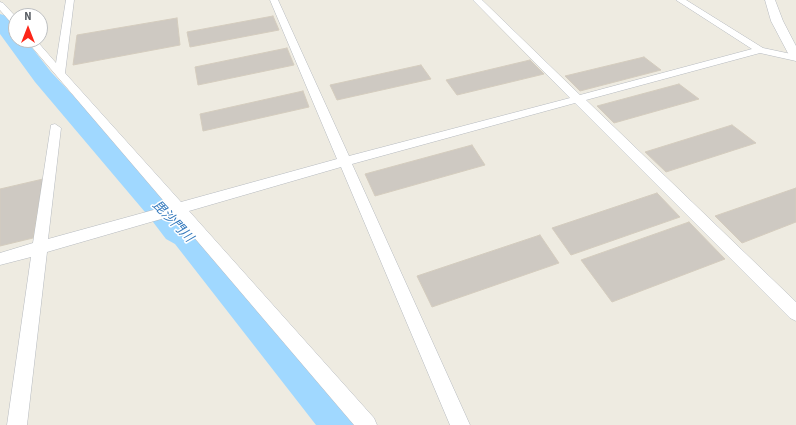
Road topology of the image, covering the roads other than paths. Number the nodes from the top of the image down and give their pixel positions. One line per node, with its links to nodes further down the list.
1 (70, 0): 11 (street)
2 (274, 0): 14 (street)
3 (477, 0): 12 (street)
4 (680, 0): 9 (street)
5 (770, 0): 10 (street)
6 (0, 5): 7 (street)
7 (8, 14)
8 (38, 48): 11 (street)
9 (760, 50): 10 (street); 12 (street)
10 (796, 57)
11 (60, 74): 15 (street)
12 (578, 99): 14 (street); 18 (street)
13 (55, 128): 16 (street)
14 (344, 162): 15 (street); 21 (street)
15 (180, 210): 16 (street); 20 (street)
16 (39, 248): 17 (street); 19 (street)
17 (0, 259)
18 (796, 313)
19 (17, 425)
20 (367, 425)
21 (460, 425)

